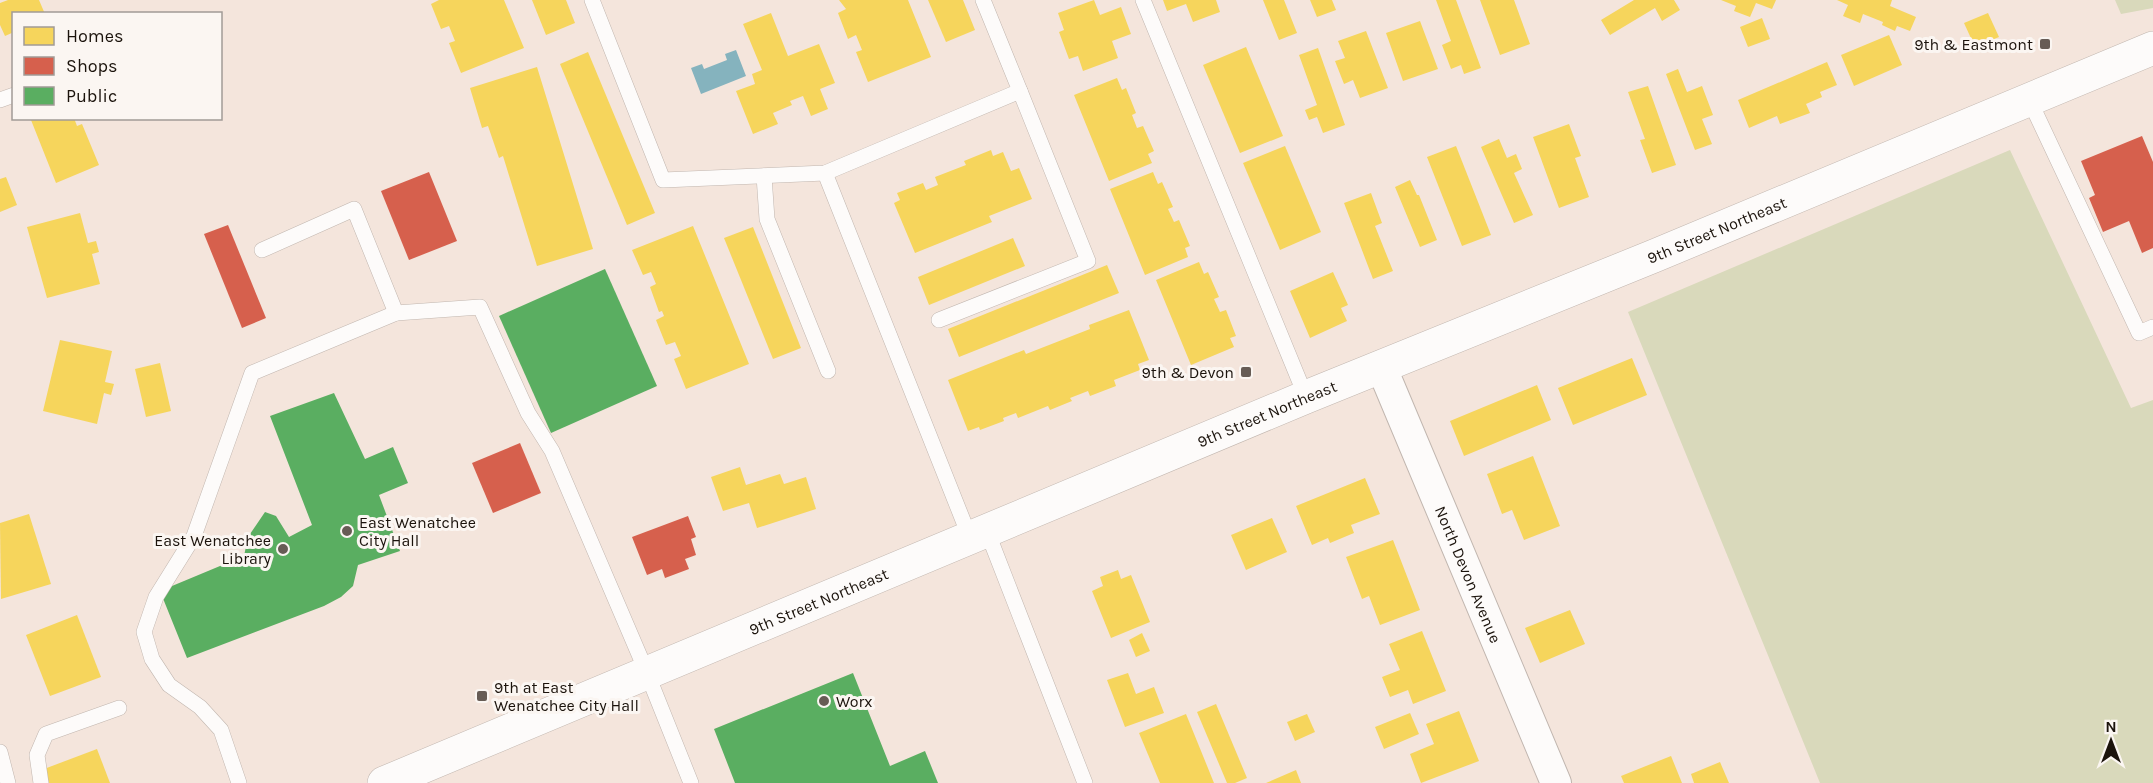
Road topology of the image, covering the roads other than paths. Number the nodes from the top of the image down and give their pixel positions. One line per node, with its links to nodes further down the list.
1 (592, 0): 8 (lane)
2 (983, 0): 5 (lane)
3 (1143, 0): 15 (lane)
4 (2153, 48): 6 (main road, 9th Street Northeast)
5 (1020, 92): 7 (lane); 11 (lane)
6 (2029, 99): 12 (lane); 13 (main road, 9th Street Northeast)
7 (825, 173): 8 (lane); 16 (lane)
8 (764, 176): 14 (lane)
9 (262, 250): 10 (lane)
10 (396, 313): 17 (lane); 22 (lane)
11 (939, 320)
12 (2153, 327)
13 (1381, 366): 15 (main road, 9th Street Northeast); 26 (street, North Devon Avenue)
14 (828, 371)
15 (1306, 397): 16 (main road, 9th Street Northeast)
16 (978, 534): 17 (main road, 9th Street Northeast); 25 (lane)
17 (647, 673): 23 (main road, 9th Street Northeast); 24 (lane)
18 (119, 708): 21 (lane)
19 (0, 752): 20 (lane)
20 (8, 783)
21 (40, 783)
22 (239, 783)
23 (384, 783)
24 (691, 783)
25 (1085, 783)
26 (1556, 783)

